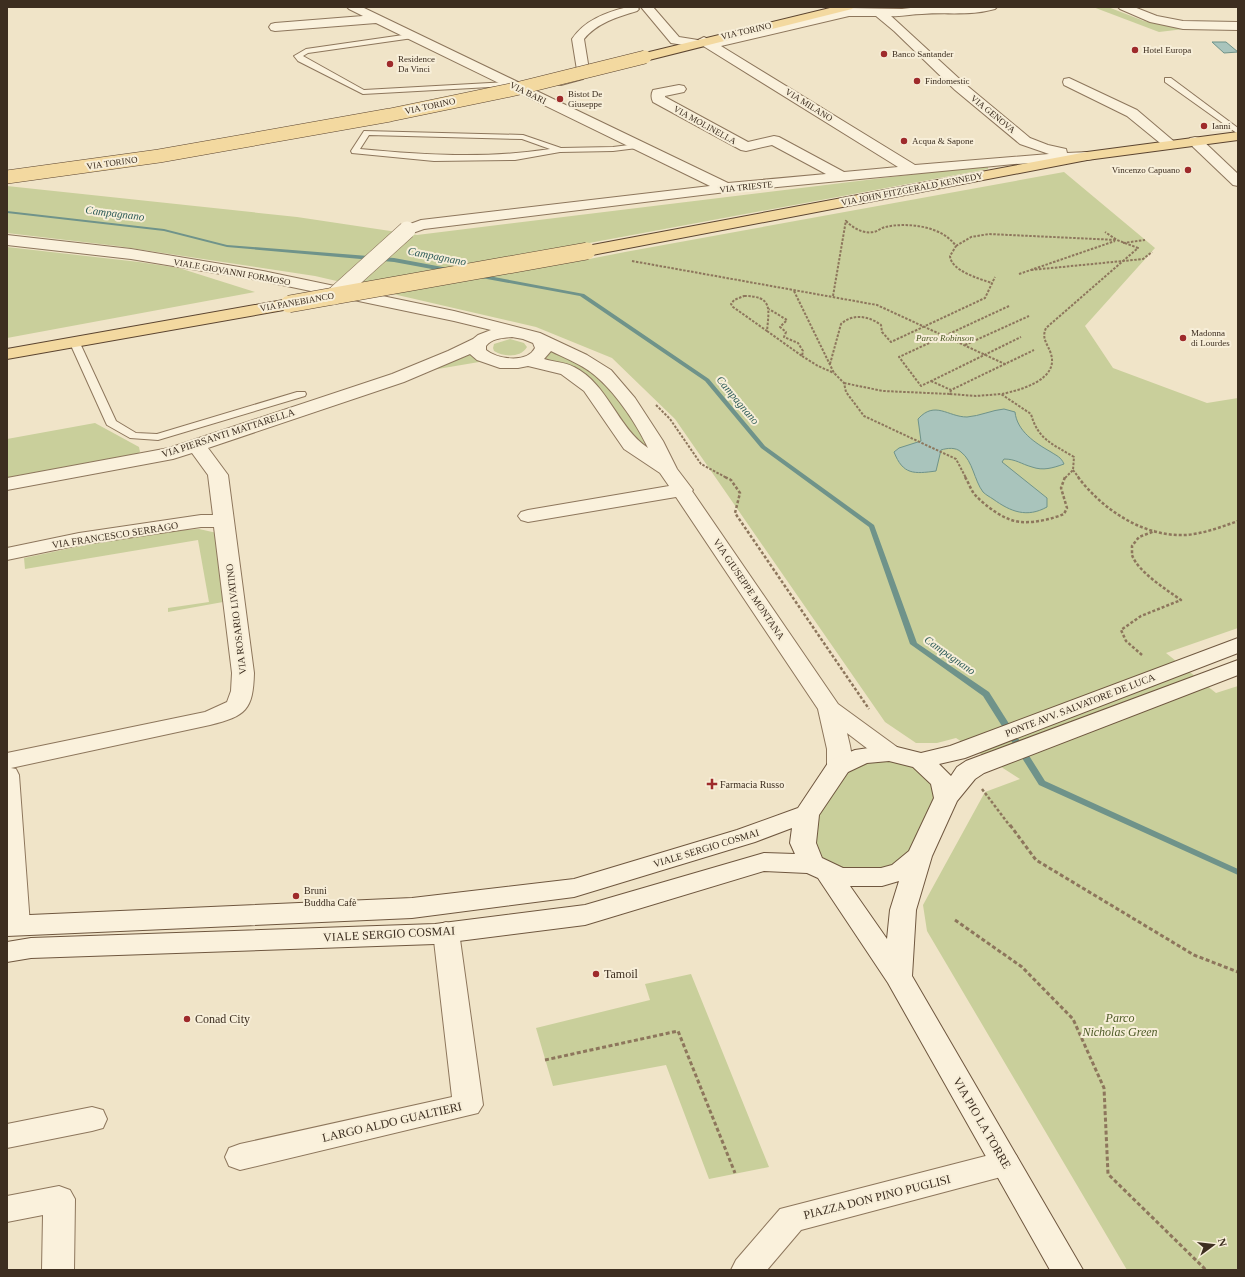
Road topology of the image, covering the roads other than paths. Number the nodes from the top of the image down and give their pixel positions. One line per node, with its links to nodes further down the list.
1 (352, 7): 8 (street, VIA BARI)
2 (848, 7): 13 (main road, VIA TORINO)
3 (991, 7): 7 (street)
4 (1124, 7): 9 (street)
5 (636, 8): 13 (street); 14 (street); 19 (street)
6 (877, 10): 7 (street); 11 (street, VIA GENOVA); 13 (street)
7 (903, 10): 11 (street)
8 (376, 19): 10 (street); 12 (street, VIA BARI)
9 (1238, 26)
10 (275, 28)
11 (898, 28): 22 (street, VIA GENOVA)
12 (410, 36): 17 (street, VIA BARI); 17 (lane)
13 (712, 46): 14 (main road, VIA TORINO); 29 (street, VIA MILANO)
14 (666, 51): 30 (main road, VIA TORINO, bridge)
15 (1168, 80): 20 (lane)
16 (1069, 82): 24 (street)
17 (508, 84): 19 (street, VIA BARI)
18 (679, 89): 31 (street, VIA MOLINELLA)
19 (527, 93): 25 (street, VIA BARI)
20 (1238, 132)
21 (1238, 136): 23 (main road, VIA JOHN FITZGERALD KENNEDY)
22 (1025, 141): 27 (street, VIA GENOVA); 28 (street)
23 (1196, 141): 24 (main road, VIA JOHN FITZGERALD KENNEDY); 32 (street)
24 (1170, 144): 27 (main road, VIA JOHN FITZGERALD KENNEDY)
25 (637, 146): 26 (lane); 33 (street, VIA BARI)
26 (560, 150): 26 (lane)
27 (1087, 156): 28 (street, VIA TRIESTE); 35 (main road, VIA JOHN FITZGERALD KENNEDY)
28 (1014, 160): 29 (street, VIA TRIESTE)
29 (913, 170): 31 (street, VIA TRIESTE)
30 (7, 177)
31 (842, 177): 33 (street, VIA TRIESTE)
32 (1238, 182)
33 (726, 188): 36 (street, VIA TRIESTE, bridge)
34 (7, 240): 37 (street, VIALE GIOVANNI FORMOSO)
35 (587, 251): 36 (main road, VIA PANEBIANCO, bridge)
36 (334, 296): 40 (main road, VIA PANEBIANCO, bridge)
37 (454, 316): 38 (street, VIALE GIOVANNI FORMOSO); 41 (street)
38 (522, 333): 39 (street, VIA GIUSEPPE MONTANA); 41 (street, VIA PIERSANTI MATTARELLA)
39 (539, 339): 43 (street); 48 (street, VIA GIUSEPPE MONTANA)
40 (74, 342): 42 (main road, VIA PANEBIANCO); 46 (lane)
41 (479, 343): 44 (street); 45 (street, VIA PIERSANTI MATTARELLA)
42 (7, 354)
43 (528, 361): 44 (street); 48 (street, VIA GIUSEPPE MONTANA)
44 (496, 362): 45 (street, VIA PIERSANTI MATTARELLA)
45 (398, 378): 47 (street, VIA PIERSANTI MATTARELLA)
46 (300, 394)
47 (196, 445): 49 (street, VIA PIERSANTI MATTARELLA); 52 (street, VIA ROSARIO LIVATINO)
48 (667, 469): 50 (street, VIA GIUSEPPE MONTANA)
49 (7, 484)
50 (683, 490): 51 (street); 56 (street, VIA GIUSEPPE MONTANA)
51 (528, 516)
52 (224, 521): 53 (street, VIA FRANCESCO SERRAGO); 58 (street, VIA ROSARIO LIVATINO)
53 (7, 554)
54 (1238, 645): 60 (street, PONTE AVV. SALVATORE DE LUCA)
55 (1238, 667): 60 (street, PONTE AVV. SALVATORE DE LUCA)
56 (830, 710): 57 (street, VIA GIUSEPPE MONTANA); 61 (street, VIA GIUSEPPE MONTANA)
57 (889, 753): 59 (street); 61 (street)
58 (7, 761)
59 (921, 761): 60 (street, PONTE AVV. SALVATORE DE LUCA); 63 (street)
60 (966, 764): 63 (street)
61 (839, 766): 64 (street)
62 (7, 775): 67 (street)
63 (946, 798): 65 (street)
64 (807, 814): 66 (street); 67 (street, VIALE SERGIO COSMAI)
65 (919, 856): 66 (street); 70 (street)
66 (819, 868): 68 (street, VIALE SERGIO COSMAI); 70 (street, VIA PIO LA TORRE)
67 (12, 926)
68 (446, 932): 69 (street, VIALE SERGIO COSMAI); 73 (street, LARGO ALDO GUALTIERI)
69 (7, 952)
70 (898, 976): 74 (street, VIA PIO LA TORRE)
71 (92, 1119): 72 (street)
72 (7, 1136)
73 (240, 1157)
74 (1005, 1164): 77 (street, PIAZZA DON PINO PUGLISI); 78 (street, VIA PIO LA TORRE)
75 (7, 1209): 76 (street)
76 (58, 1270)
77 (747, 1270)
78 (1067, 1270)

